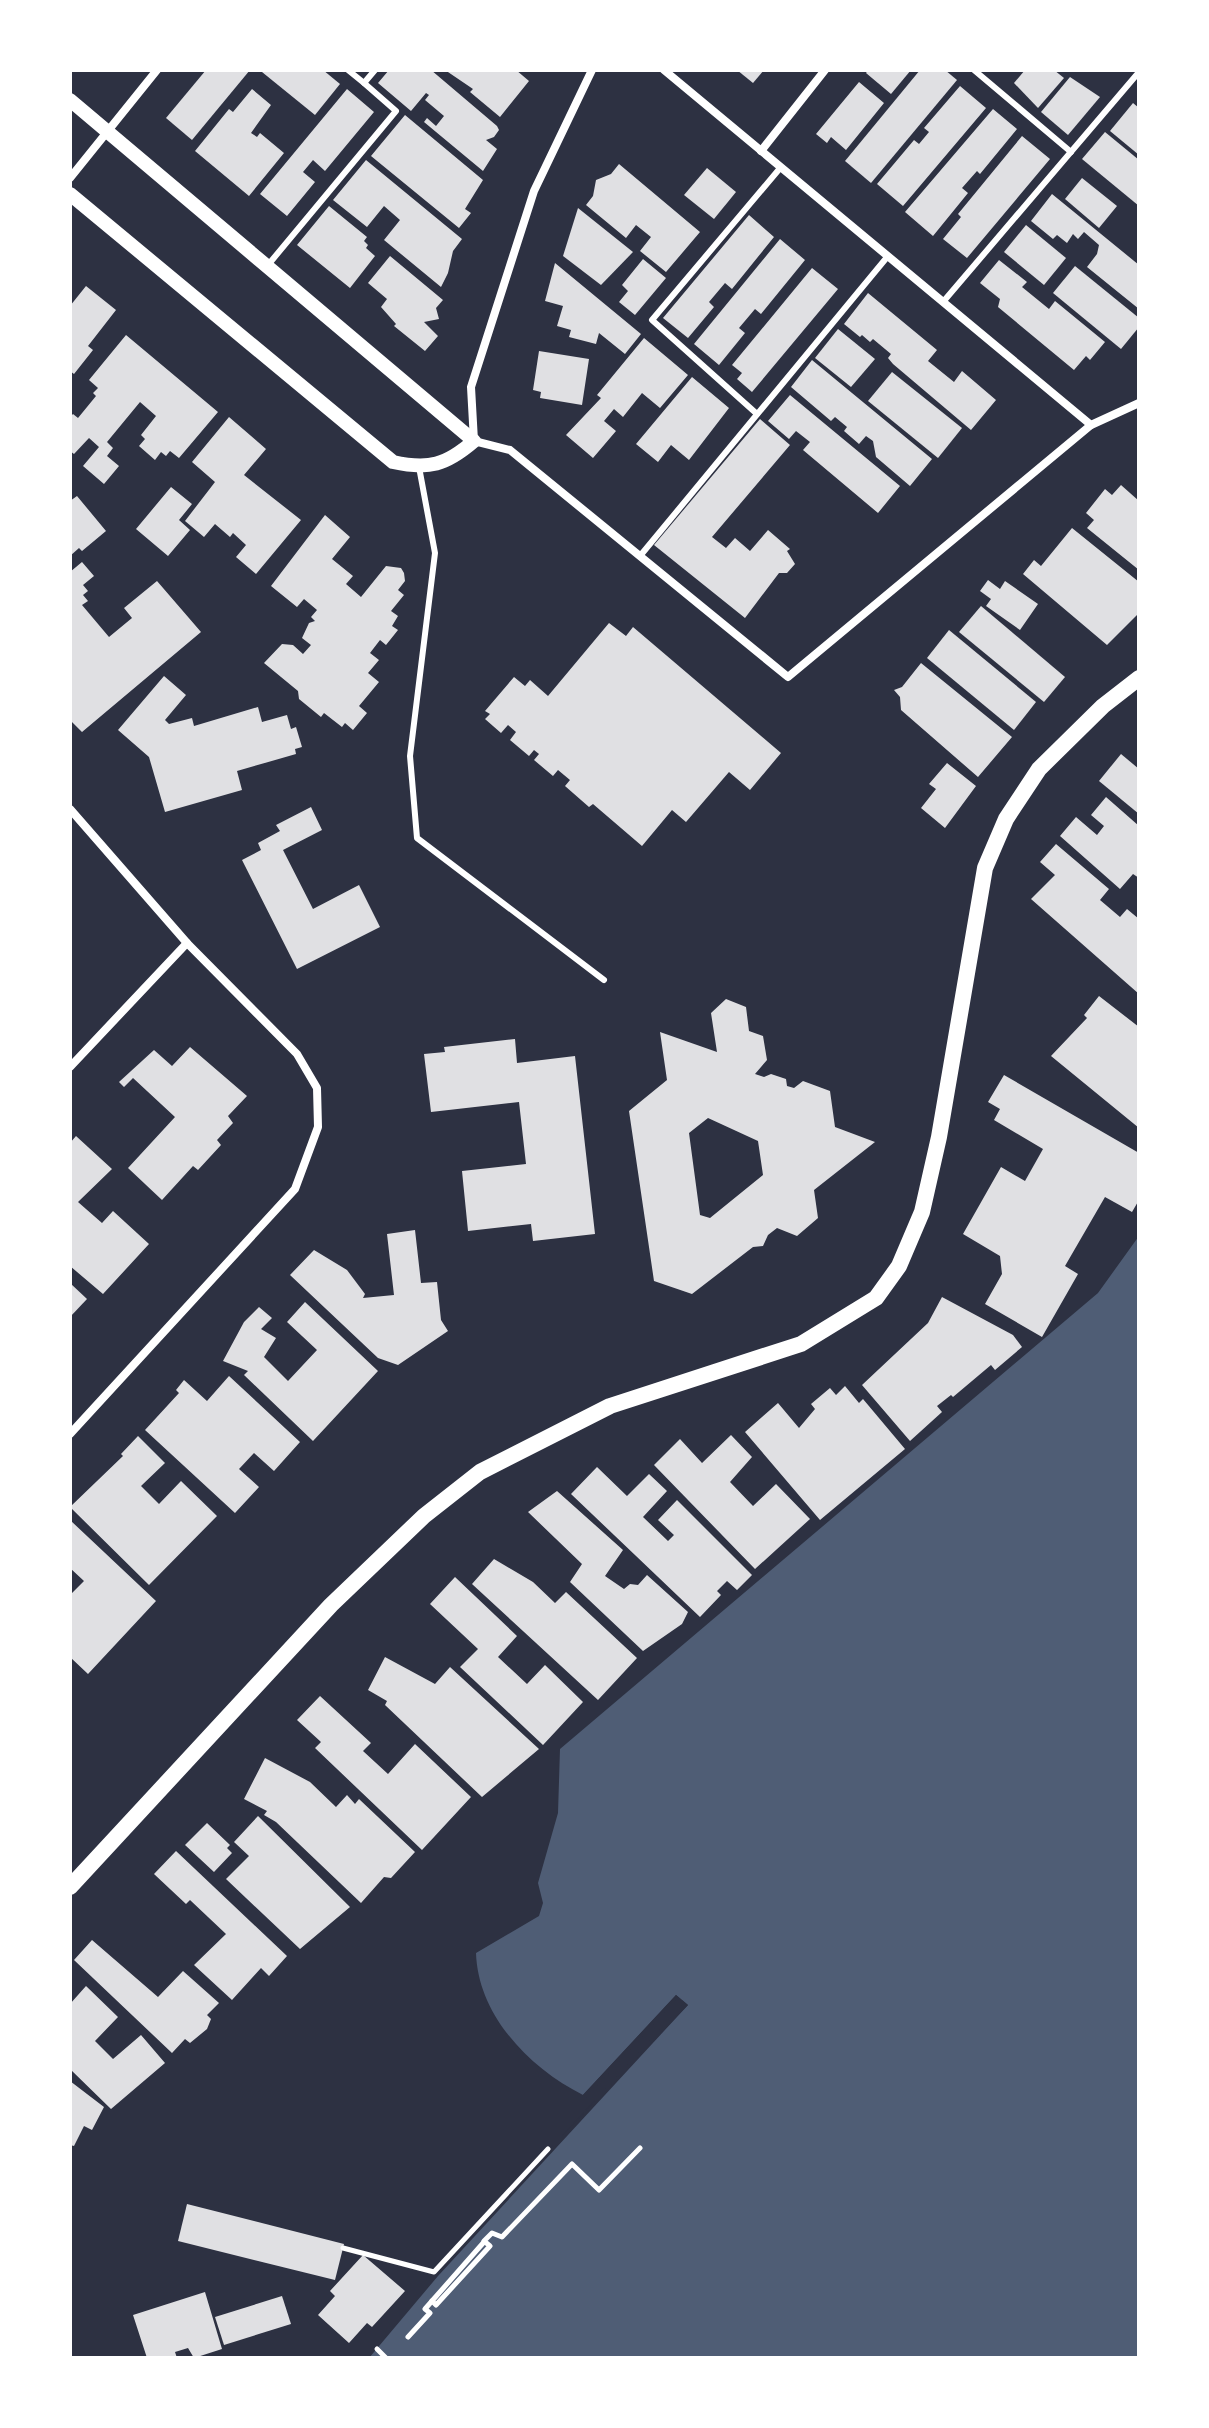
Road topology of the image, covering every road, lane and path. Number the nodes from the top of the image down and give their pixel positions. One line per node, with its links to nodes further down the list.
1 (157, 70): 11 (street)
2 (348, 70): 9 (lane)
3 (375, 70): 9 (lane)
4 (592, 70): 23 (street)
5 (664, 70): 12 (street)
6 (825, 70): 12 (street)
7 (974, 70): 13 (lane)
8 (1139, 72): 13 (lane)
9 (364, 83): 18 (lane)
10 (70, 100): 11 (street)
11 (108, 131): 15 (street); 18 (street)
12 (761, 151): 14 (street)
13 (1071, 152): 19 (lane)
14 (781, 167): 17 (street); 21 (lane)
15 (70, 178)
16 (70, 194): 24 (street)
17 (888, 256): 19 (street); 21 (lane)
18 (267, 266): 23 (street)
19 (943, 302): 22 (street)
20 (1139, 403): 22 (street)
21 (757, 414): 25 (lane)
22 (1091, 425): 25 (street)
23 (474, 441): 24 (street); 25 (street)
24 (419, 467): 29 (lane)
25 (640, 556)
26 (1139, 678): 32 (main road)
27 (70, 809): 28 (street)
28 (187, 943): 30 (street); 31 (street)
29 (604, 980)
30 (70, 1067)
31 (70, 1434)
32 (70, 1887)
33 (640, 2148): 35 (path)
34 (548, 2149): 37 (path)
35 (484, 2241): 38 (path); 39 (path)
36 (343, 2248): 37 (path)
37 (442, 2263): 38 (path)
38 (454, 2274): 39 (path)
39 (432, 2301): 40 (path)
40 (408, 2337)
41 (377, 2349): 42 (path)
42 (386, 2358)

